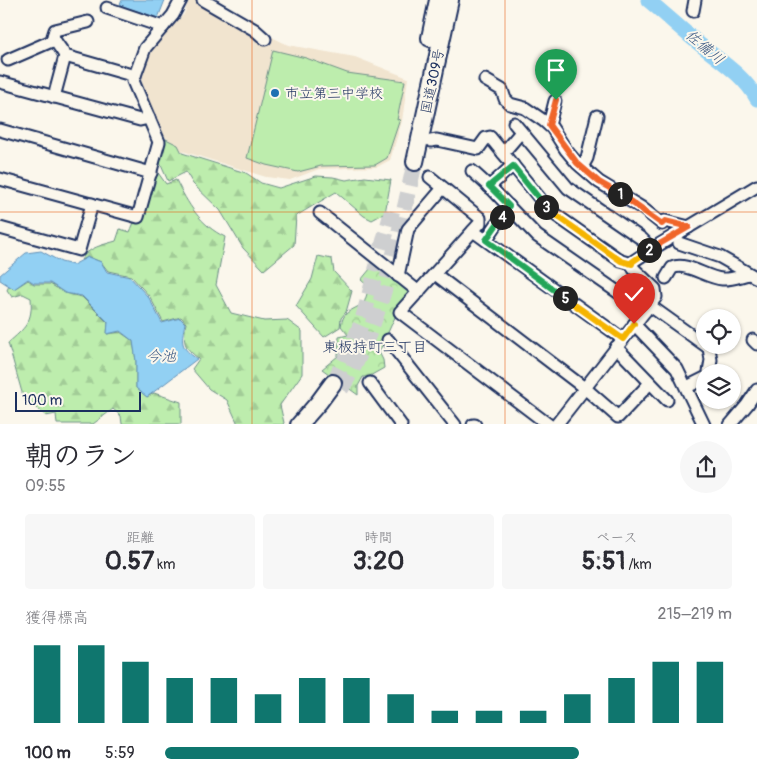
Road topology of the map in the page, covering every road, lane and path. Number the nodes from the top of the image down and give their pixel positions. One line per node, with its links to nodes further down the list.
1 (181, 0): 7 (street)
2 (204, 0): 8 (street)
3 (438, 0): 4 (highway, 国道309号)
4 (450, 0)
5 (107, 8): 7 (street)
6 (88, 22): 9 (street)
7 (163, 27): 12 (street)
8 (265, 39)
9 (54, 40): 10 (street); 11 (street)
10 (66, 56): 12 (street); 15 (street)
11 (8, 60)
12 (135, 76): 18 (street)
13 (485, 80): 19 (street)
14 (0, 82): 15 (street)
15 (54, 97): 18 (street)
16 (556, 100): 19 (street)
17 (597, 116): 24 (street)
18 (149, 118): 26 (street)
19 (549, 125): 24 (street)
20 (0, 130): 26 (street)
21 (431, 141): 22 (street)
22 (503, 153): 23 (street); 40 (street)
23 (513, 166): 29 (street); 41 (street)
24 (582, 167): 35 (street)
25 (472, 171): 29 (street)
26 (151, 172): 32 (street)
27 (430, 177): 31 (street)
28 (0, 179): 32 (street)
29 (489, 186): 33 (street)
30 (757, 186): 35 (street)
31 (443, 188): 36 (street); 43 (street)
32 (92, 204): 37 (street)
33 (509, 206): 38 (street); 47 (street)
34 (320, 213): 43 (street)
35 (689, 227): 40 (street)
36 (473, 231): 38 (street); 42 (street)
37 (1, 232)
38 (486, 240): 50 (street)
39 (678, 243): 44 (street)
40 (652, 248): 41 (street)
41 (632, 264): 47 (street)
42 (435, 274): 46 (street); 56 (street)
43 (398, 276): 46 (street)
44 (753, 276): 45 (street)
45 (666, 278)
46 (418, 292): 63 (street)
47 (647, 308): 48 (street); 51 (street)
48 (634, 324): 50 (street); 55 (street)
49 (388, 340): 62 (street)
50 (620, 343): 54 (street); 56 (street)
51 (710, 364)
52 (696, 382): 55 (street)
53 (370, 383): 59 (street)
54 (650, 383): 56 (street); 58 (street)
55 (687, 387): 65 (street)
56 (585, 388): 64 (street)
57 (757, 390): 66 (street)
58 (667, 400)
59 (398, 423)
60 (299, 424): 61 (highway)
61 (312, 424)
62 (455, 424)
63 (548, 424)
64 (556, 424)
65 (704, 424)
66 (730, 424)

